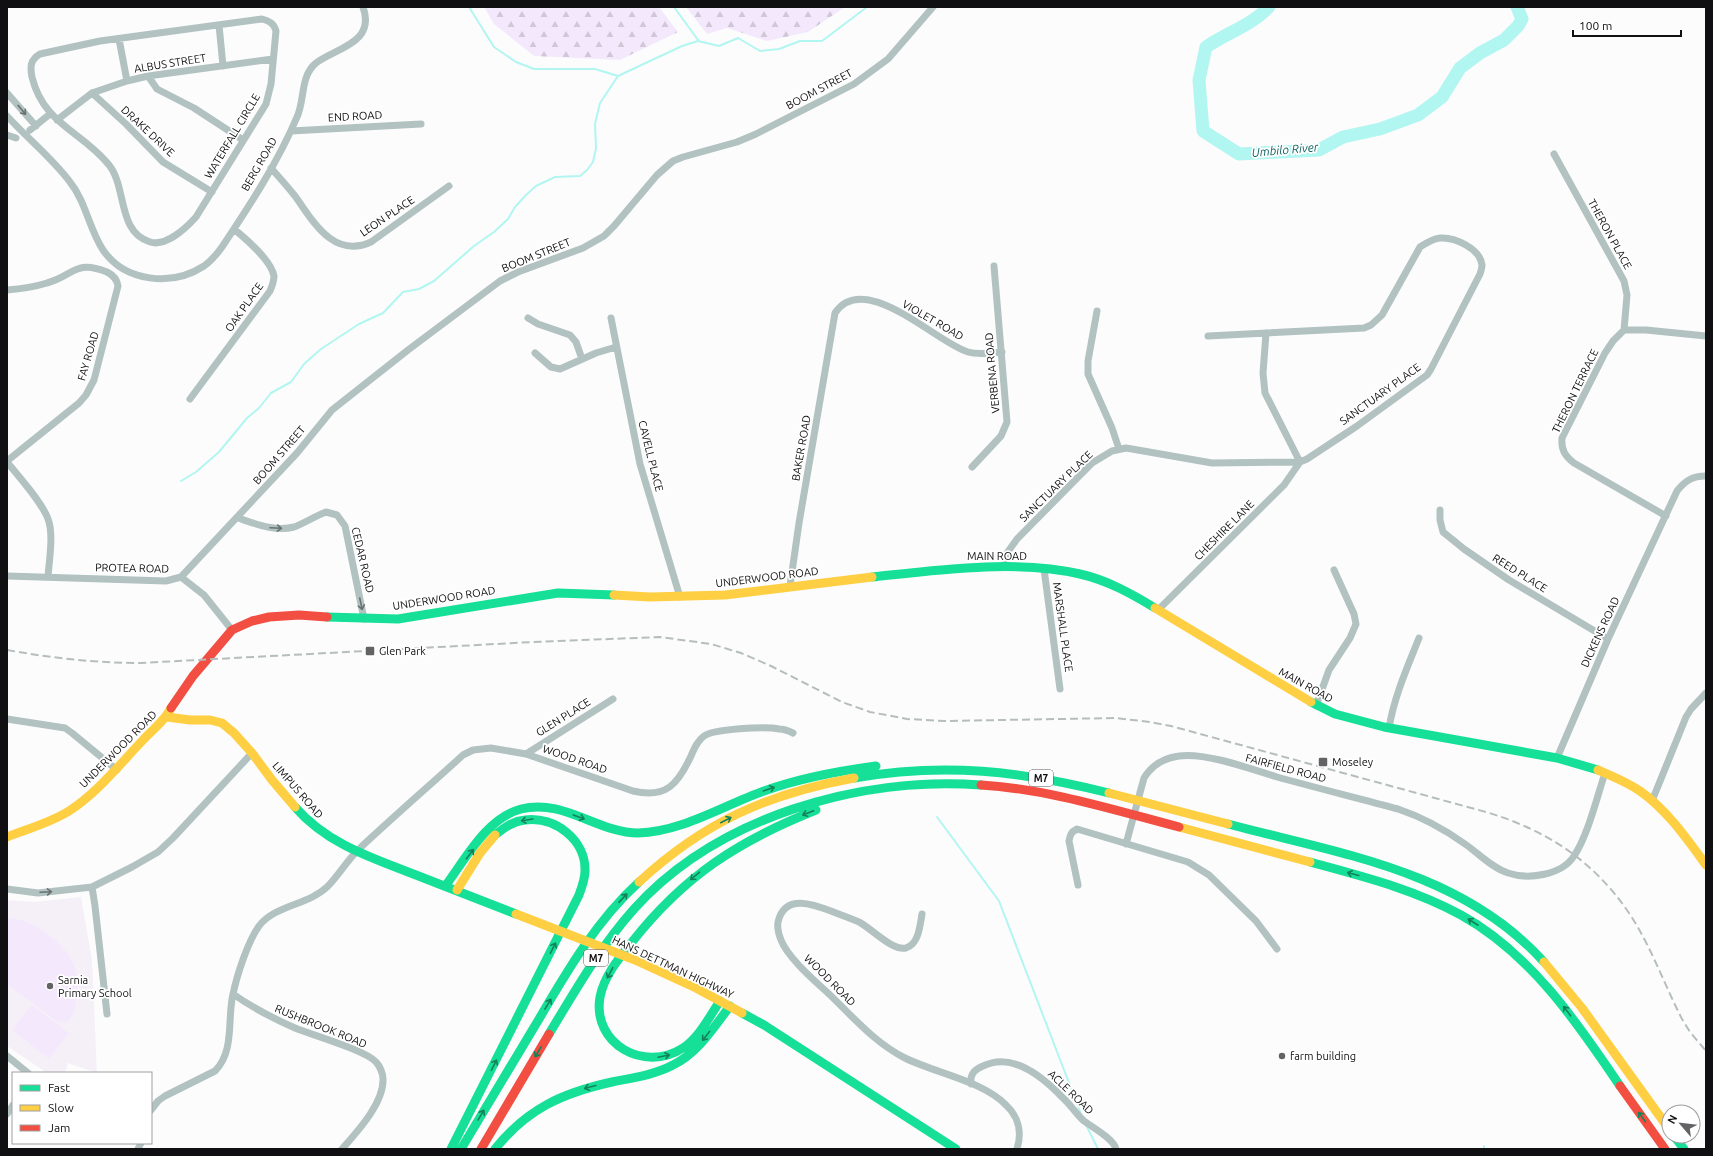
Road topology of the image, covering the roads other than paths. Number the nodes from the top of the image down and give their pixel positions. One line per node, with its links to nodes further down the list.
1 (363, 7): 15 (street, BERG ROAD)
2 (933, 7): 46 (street, BOOM STREET)
3 (219, 25): 4 (street, WATERFALL CIRCLE); 5 (street, WATERFALL CIRCLE); 6 (street)
4 (119, 39): 8 (street); 11 (street, WATERFALL CIRCLE)
5 (273, 59): 6 (street, ALBUS STREET); 18 (street, WATERFALL CIRCLE)
6 (223, 66): 7 (street, ALBUS STREET)
7 (148, 76): 8 (street, ALBUS STREET); 18 (street)
8 (127, 81): 10 (street, ALBUS STREET)
9 (7, 93): 11 (street, one-way to 11)
10 (92, 94): 13 (street, ALBUS STREET); 22 (street, DRAKE DRIVE)
11 (50, 114): 13 (street, WATERFALL CIRCLE)
12 (7, 116): 23 (street, BERG ROAD)
13 (57, 120): 22 (street, WATERFALL CIRCLE)
14 (421, 124): 15 (street, END ROAD)
15 (291, 131): 20 (street, BERG ROAD)
16 (7, 135): 17 (street)
17 (16, 138)
18 (244, 140): 22 (street, WATERFALL CIRCLE)
19 (1554, 154): 30 (street, THERON PLACE)
20 (270, 168): 21 (street, LEON PLACE); 23 (street, BERG ROAD)
21 (449, 186)
22 (212, 192)
23 (234, 229): 38 (street, OAK PLACE)
24 (994, 266): 35 (street, VERBENA ROAD)
25 (7, 290): 40 (street, FAY ROAD)
26 (1097, 311): 39 (street)
27 (835, 312): 35 (street, VIOLET ROAD); 54 (street, BAKER ROAD)
28 (528, 318): 37 (street)
29 (611, 318): 34 (street, CAVELL PLACE)
30 (1624, 330): 33 (street); 45 (street, THERON TERRACE)
31 (1266, 333): 32 (street, SANCTUARY PLACE); 41 (street); 41 (street, SANCTUARY PLACE)
32 (1208, 336)
33 (1706, 336)
34 (616, 347): 37 (street); 55 (street, CAVELL PLACE)
35 (1002, 352): 42 (street, VERBENA ROAD)
36 (534, 353): 37 (street)
37 (582, 359)
38 (190, 399)
39 (1119, 449): 41 (street, SANCTUARY PLACE); 47 (street, SANCTUARY PLACE)
40 (7, 461): 52 (street)
41 (1300, 462): 56 (street, CHESHIRE LANE)
42 (972, 467)
43 (1706, 476): 45 (street, DICKENS ROAD)
44 (1440, 510): 60 (street, REED PLACE)
45 (1666, 516): 60 (street, DICKENS ROAD)
46 (238, 518): 53 (street, BOOM STREET); 57 (street, CEDAR ROAD, one-way to 57)
47 (1004, 567): 48 (main road, MAIN ROAD); 51 (main road, MAIN ROAD)
48 (1044, 568): 56 (main road, MAIN ROAD); 61 (street, MARSHALL PLACE)
49 (1334, 570): 64 (street)
50 (7, 576): 52 (street, PROTEA ROAD)
51 (878, 576): 54 (main road, UNDERWOOD ROAD)
52 (48, 577): 53 (street, PROTEA ROAD)
53 (181, 577): 58 (street, PROTEA ROAD)
54 (790, 586): 55 (main road, UNDERWOOD ROAD)
55 (680, 597): 57 (main road, UNDERWOOD ROAD)
56 (1159, 610): 64 (main road, MAIN ROAD)
57 (364, 619): 58 (main road, UNDERWOOD ROAD)
58 (232, 630): 65 (main road, UNDERWOOD ROAD)
59 (1419, 638): 67 (street)
60 (1608, 639): 71 (street, DICKENS ROAD)
61 (1060, 689)
62 (1706, 693): 76 (street)
63 (613, 699): 70 (street, GLEN PLACE)
64 (1316, 706): 67 (main road, MAIN ROAD)
65 (167, 717): 69 (main road, LIMPUS ROAD); 73 (main road, UNDERWOOD ROAD)
66 (7, 719): 73 (street)
67 (1389, 728): 71 (main road, MAIN ROAD)
68 (793, 733): 70 (street, WOOD ROAD)
69 (252, 753): 79 (main road, LIMPUS ROAD); 83 (street)
70 (526, 754): 79 (street, WOOD ROAD)
71 (1557, 758): 74 (main road, MAIN ROAD)
72 (954, 769): 81 (main road, one-way to 72); 96 (main road, M7); 100 (main road, M7, one-way to 72)
73 (117, 770): 77 (main road, UNDERWOOD ROAD)
74 (1605, 773): 76 (main road, MAIN ROAD); 78 (street, FAIRFIELD ROAD)
75 (885, 788): 89 (main road, one-way to 89); 101 (main road, M7, one-way to 101); 105 (main road, M7, one-way to 75)
76 (1652, 801): 80 (main road, MAIN ROAD)
77 (7, 837)
78 (1126, 844): 82 (street); 87 (street)
79 (357, 852): 81 (main road, HANS DETTMAN HIGHWAY); 88 (street)
80 (1706, 865)
81 (446, 885): 85 (main road, HANS DETTMAN HIGHWAY)
82 (1078, 885)
83 (92, 887): 84 (street, one-way to 83); 91 (street)
84 (7, 889)
85 (457, 890): 89 (main road, HANS DETTMAN HIGHWAY); 99 (main road, one-way to 85)
86 (922, 914): 94 (street, WOOD ROAD)
87 (1277, 949)
88 (233, 994): 95 (street); 98 (street, RUSHBROOK ROAD)
89 (720, 1000): 90 (main road, HANS DETTMAN HIGHWAY)
90 (730, 1006): 102 (main road, one-way to 102); 103 (main road, HANS DETTMAN HIGHWAY)
91 (107, 1014)
92 (7, 1056): 93 (street)
93 (27, 1072)
94 (971, 1084): 97 (street, ACLE ROAD); 104 (street, WOOD ROAD)
95 (152, 1109)
96 (1661, 1118)
97 (1116, 1148)
98 (342, 1149)
99 (451, 1149)
100 (461, 1149)
101 (481, 1149)
102 (495, 1149)
103 (956, 1149)
104 (1017, 1149)
105 (1665, 1149)

